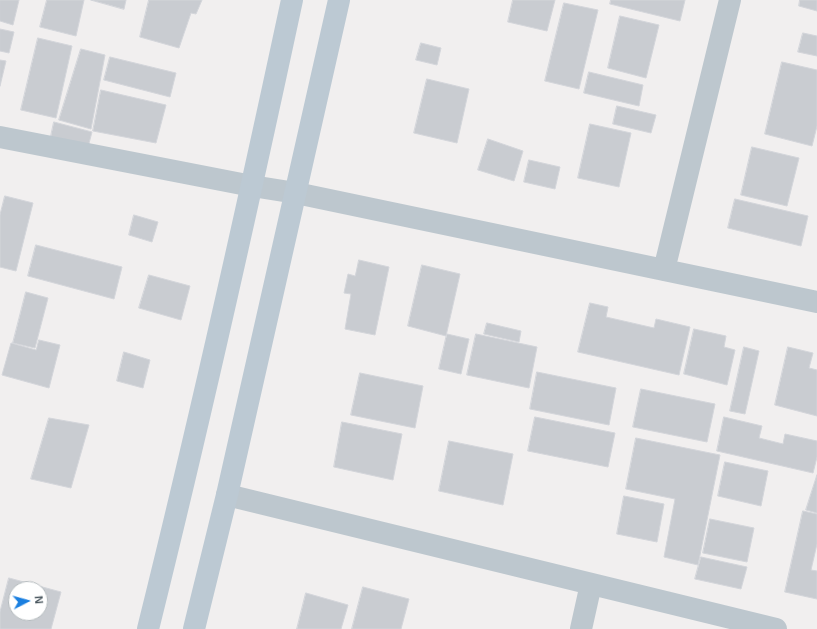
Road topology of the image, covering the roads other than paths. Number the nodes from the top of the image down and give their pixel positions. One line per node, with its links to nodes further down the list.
1 (292, 0): 5 (street)
2 (339, 0): 6 (street)
3 (730, 0): 7 (street)
4 (0, 137): 5 (street)
5 (252, 186): 6 (street); 11 (street)
6 (296, 193): 7 (street); 9 (street)
7 (664, 270): 8 (street)
8 (817, 302)
9 (227, 495): 10 (street); 12 (street)
10 (591, 584): 13 (street); 14 (street)
11 (148, 629)
12 (194, 629)
13 (581, 629)
14 (776, 629)

